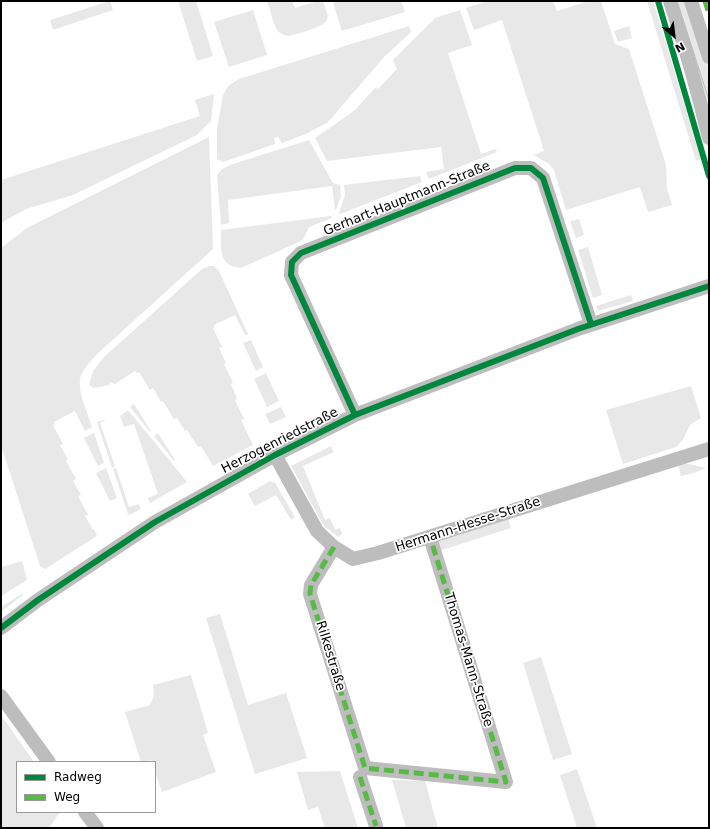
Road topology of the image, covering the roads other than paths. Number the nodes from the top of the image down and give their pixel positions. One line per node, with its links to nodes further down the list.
1 (670, 1): 4 (street)
2 (691, 1): 3 (street)
3 (709, 57)
4 (709, 138)
5 (709, 286): 6 (street, Herzogenriedstraße)
6 (591, 324): 7 (street, Herzogenriedstraße); 7 (street, Gerhart-Hauptmann-Straße)
7 (355, 415): 9 (street, Herzogenriedstraße)
8 (709, 449): 10 (street, Hermann-Hesse-Straße)
9 (275, 454): 11 (street, Hermann-Hesse-Straße); 12 (street, Herzogenriedstraße)
10 (430, 537): 11 (street, Hermann-Hesse-Straße); 15 (street, Thomas-Mann-Straße)
11 (334, 548): 15 (street, Rilkestraße)
12 (1, 628)
13 (1, 696): 14 (street)
14 (48, 761)
15 (362, 772): 17 (street, Rilkestraße)
16 (86, 813): 18 (street)
17 (376, 826)
18 (97, 828)

